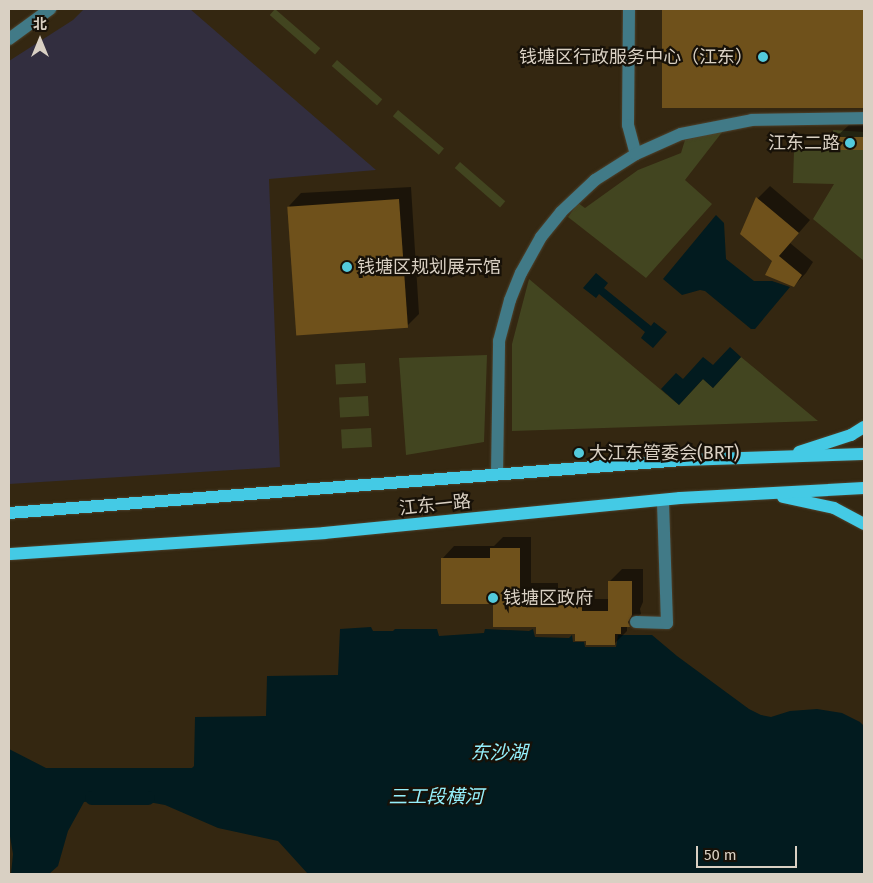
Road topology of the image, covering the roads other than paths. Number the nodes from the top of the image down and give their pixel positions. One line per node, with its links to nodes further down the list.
1 (50, 9): 3 (street)
2 (629, 9): 5 (street)
3 (9, 39)
4 (864, 118): 5 (street)
5 (636, 154): 9 (street)
6 (864, 427): 8 (main road)
7 (864, 454): 8 (main road, 江东一路)
8 (786, 457): 9 (main road, 江东一路)
9 (496, 474): 13 (main road, 江东一路)
10 (864, 488): 11 (main road, 江东一路)
11 (766, 494): 12 (main road, 江东一路); 14 (main road)
12 (663, 500): 15 (main road, 江东一路); 16 (street)
13 (9, 513)
14 (864, 524)
15 (9, 554)
16 (636, 622)

